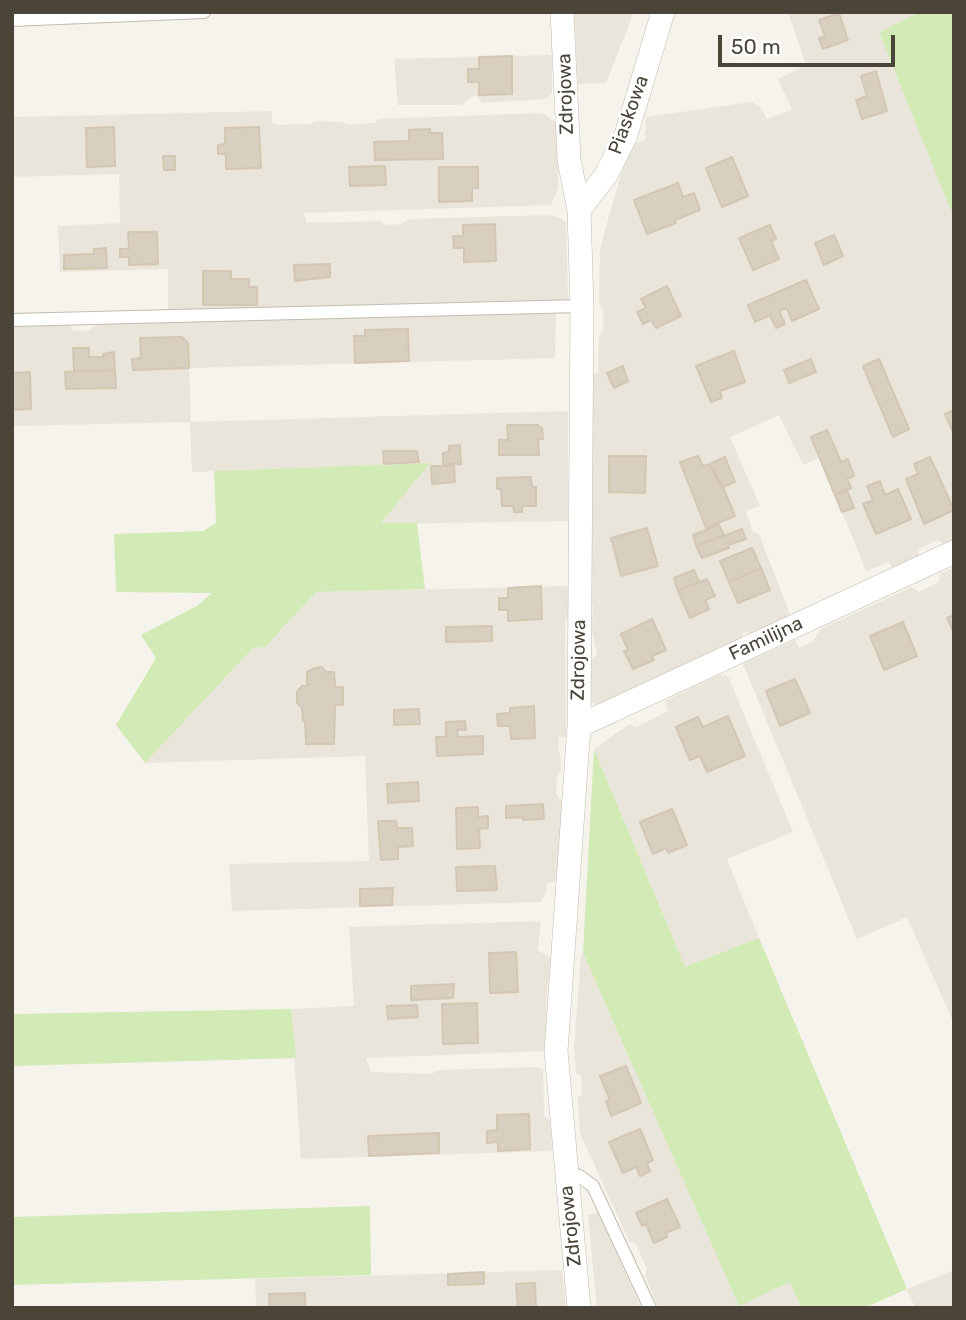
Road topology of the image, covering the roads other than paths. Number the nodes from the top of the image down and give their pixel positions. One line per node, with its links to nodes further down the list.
1 (204, 12): 4 (lane)
2 (562, 12): 5 (street, Zdrojowa)
3 (663, 12): 5 (street, Piaskowa)
4 (12, 20)
5 (579, 209): 6 (street, Zdrojowa)
6 (582, 306): 7 (lane); 9 (street, Zdrojowa)
7 (12, 320)
8 (954, 552): 9 (street, Familijna)
9 (579, 726): 10 (street, Zdrojowa)
10 (565, 1172): 11 (street, Zdrojowa); 12 (lane)
11 (579, 1308)
12 (650, 1308)

